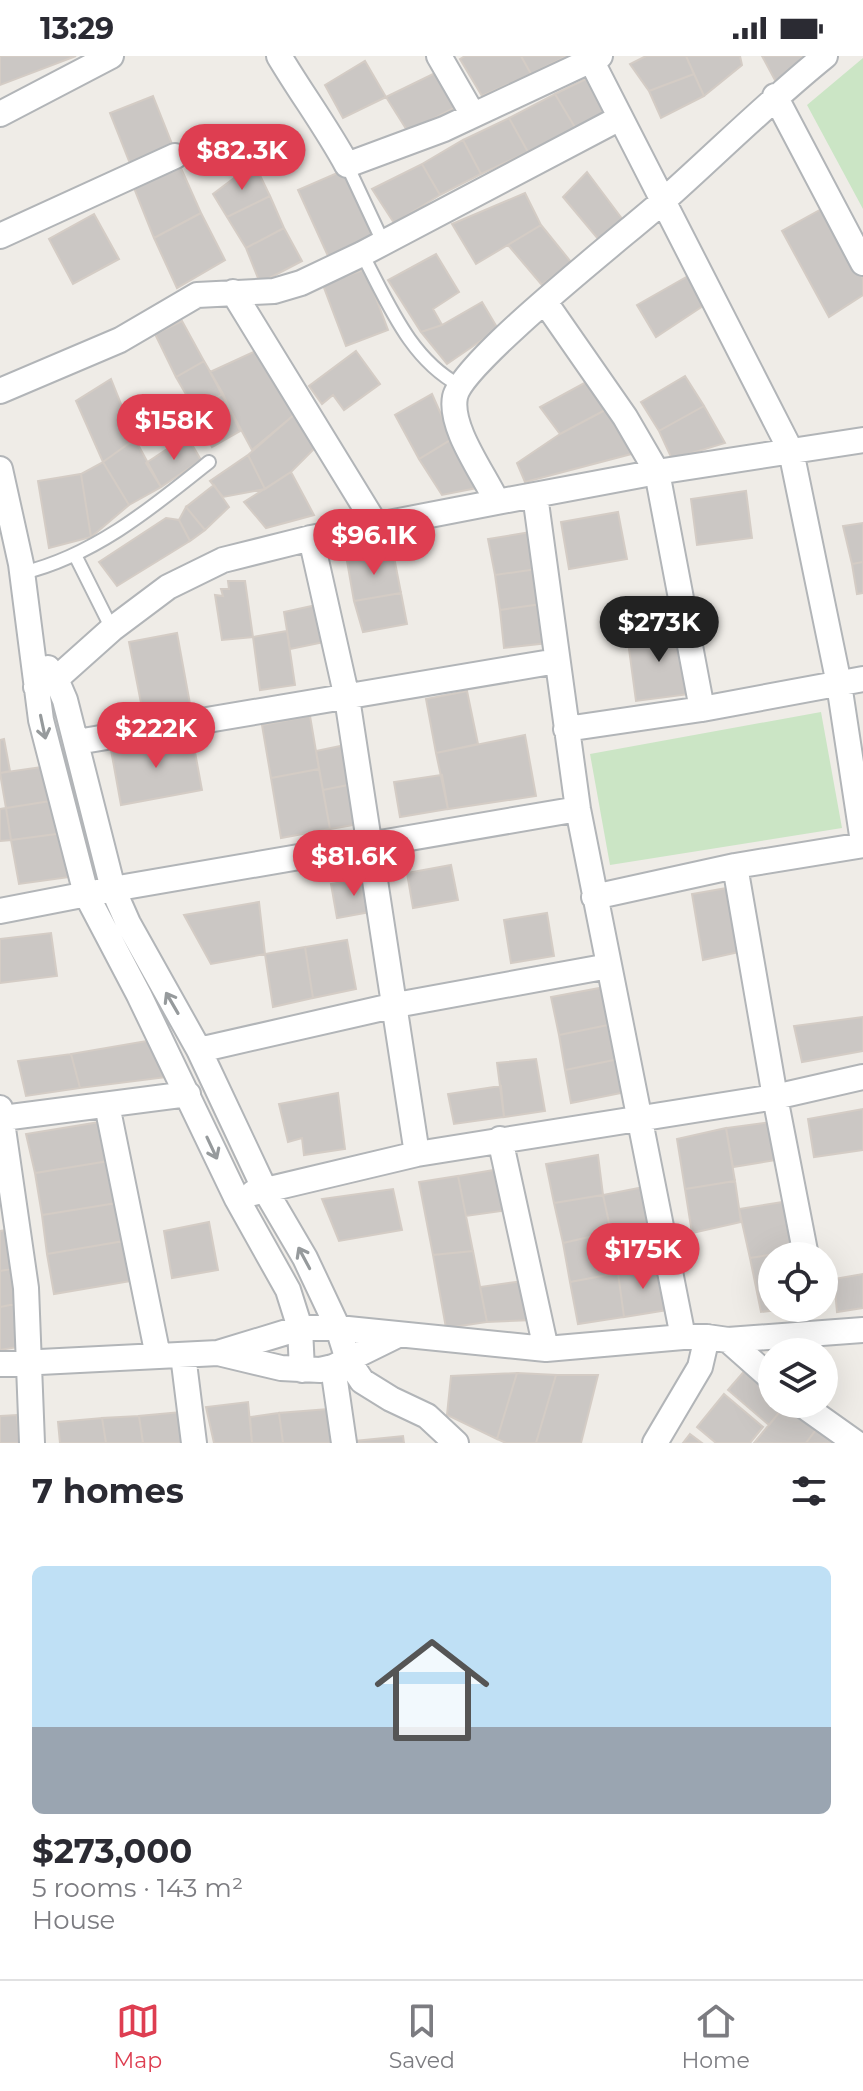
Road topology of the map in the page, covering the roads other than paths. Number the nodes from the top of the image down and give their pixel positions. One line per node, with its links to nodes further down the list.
1 (111, 56): 7 (street)
2 (279, 56): 11 (street)
3 (439, 56): 8 (street)
4 (825, 56): 6 (street)
5 (593, 57): 8 (street); 9 (street)
6 (775, 96): 12 (street); 15 (street)
7 (0, 114)
8 (473, 115): 11 (street)
9 (620, 118): 12 (street); 14 (street)
10 (175, 156): 13 (street)
11 (347, 165): 14 (lane)
12 (662, 202): 17 (street); 21 (street)
13 (0, 236)
14 (373, 248): 16 (street); 18 (lane)
15 (863, 263)
16 (233, 292): 19 (street); 28 (street)
17 (545, 302): 18 (street); 24 (street)
18 (459, 385): 27 (street)
19 (0, 391)
20 (863, 440): 21 (street)
21 (791, 451): 24 (street); 34 (street)
22 (209, 462): 30 (lane)
23 (0, 469): 26 (street)
24 (657, 472): 25 (street); 37 (street)
25 (535, 495): 27 (street); 33 (street)
26 (3, 501): 31 (street)
27 (497, 502): 28 (street)
28 (376, 525): 29 (street)
29 (311, 538): 32 (street); 36 (street)
30 (75, 555): 31 (lane); 32 (lane)
31 (15, 572): 35 (street)
32 (112, 629): 35 (street)
33 (557, 661): 36 (street); 38 (street)
34 (851, 681): 37 (street); 42 (street)
35 (46, 683): 39 (street); 45 (street, one-way to 45)
36 (347, 698): 39 (street); 41 (street)
37 (702, 709): 38 (street)
38 (566, 729): 40 (street)
39 (77, 742): 44 (street)
40 (578, 809): 41 (street); 46 (street)
41 (372, 844): 44 (street); 49 (street)
42 (863, 844): 43 (street)
43 (735, 866): 46 (street); 53 (street)
44 (113, 889): 45 (street); 50 (street, one-way to 44)
45 (86, 894): 47 (street); 52 (street)
46 (594, 897): 48 (street)
47 (0, 911)
48 (609, 966): 49 (street); 56 (street)
49 (396, 1005): 50 (street); 58 (street)
50 (199, 1050): 59 (street)
51 (863, 1077): 53 (street)
52 (188, 1094): 54 (street); 60 (street, one-way to 60)
53 (775, 1097): 56 (street); 62 (street)
54 (107, 1105): 55 (street); 73 (street)
55 (1, 1113): 61 (street)
56 (639, 1119): 57 (street); 69 (street)
57 (500, 1139): 58 (street); 70 (street)
58 (417, 1154): 59 (street)
59 (264, 1188): 60 (street); 66 (street, one-way to 59)
60 (237, 1199): 65 (street)
61 (7, 1207): 74 (street)
62 (803, 1242)
63 (806, 1322): 69 (street)
64 (827, 1322): 67 (street)
65 (300, 1328): 66 (street); 71 (street); 77 (street)
66 (338, 1328): 68 (street); 75 (street)
67 (863, 1330)
68 (398, 1335): 70 (street); 75 (street)
69 (706, 1338): 70 (street); 78 (street); 84 (street)
70 (546, 1349)
71 (218, 1353): 72 (street); 77 (street)
72 (183, 1355): 73 (street); 81 (street)
73 (158, 1356): 74 (street)
74 (28, 1362): 76 (street); 80 (street)
75 (340, 1363): 77 (street); 82 (street); 83 (street)
76 (0, 1364)
77 (302, 1370)
78 (758, 1370)
79 (821, 1418): 85 (street)
80 (32, 1443)
81 (194, 1443)
82 (344, 1443)
83 (456, 1443)
84 (655, 1443)
85 (856, 1443)

